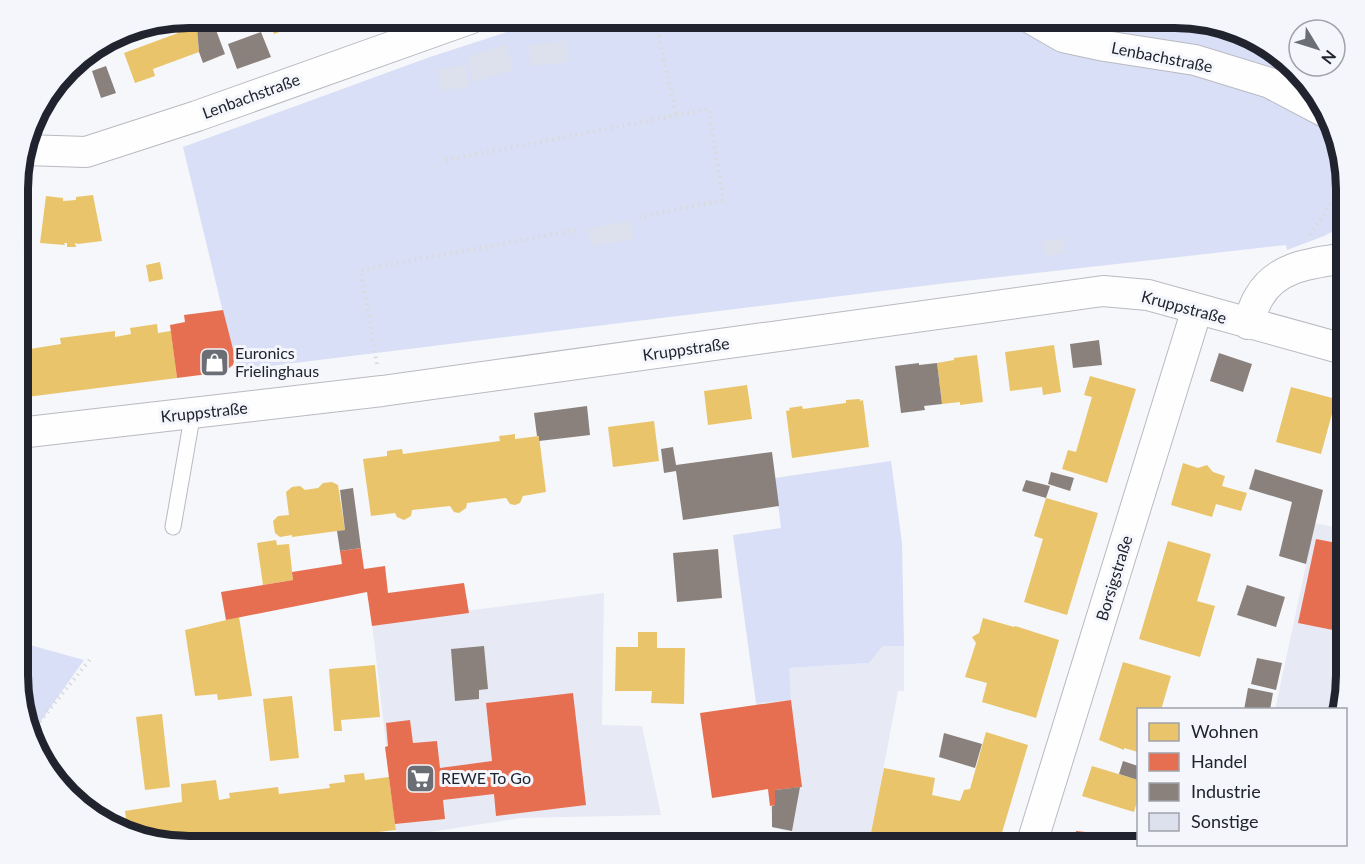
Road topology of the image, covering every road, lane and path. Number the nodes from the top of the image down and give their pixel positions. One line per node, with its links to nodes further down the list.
1 (444, 28): 6 (street, Lenbachstraße)
2 (657, 28): 5 (path)
3 (1047, 28): 4 (street, Lenbachstraße)
4 (1312, 105)
5 (676, 115): 7 (path); 9 (path)
6 (34, 150)
7 (446, 160)
8 (1336, 196): 11 (path)
9 (640, 217)
10 (575, 230): 16 (path)
11 (1297, 266): 12 (street); 14 (street)
12 (1336, 269)
13 (1197, 309): 14 (street, Kruppstraße); 16 (street, Kruppstraße); 22 (street, Borsigstraße)
14 (1248, 324): 15 (street, Kruppstraße)
15 (1336, 348)
16 (382, 391): 17 (street, Kruppstraße)
17 (193, 412): 18 (street, Kruppstraße); 19 (lane)
18 (28, 432)
19 (173, 527)
20 (92, 657): 21 (path)
21 (37, 725)
22 (1034, 835)

